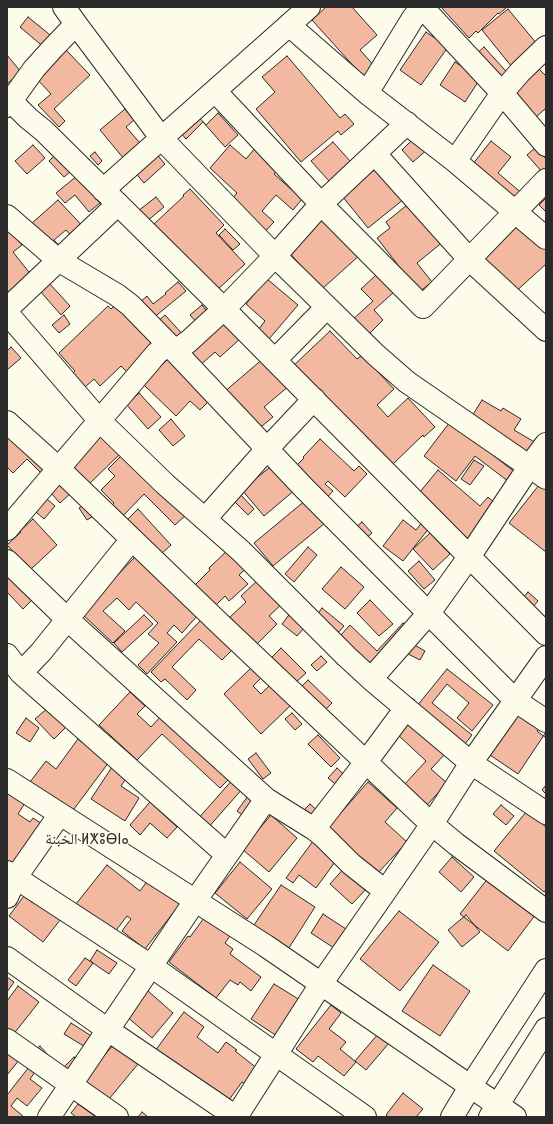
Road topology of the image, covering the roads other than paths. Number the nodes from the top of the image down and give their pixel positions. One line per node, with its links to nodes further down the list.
1 (309, 7): 4 (street)
2 (422, 7): 7 (street); 8 (street)
3 (70, 16): 9 (street); 11 (street)
4 (289, 25): 6 (street); 7 (street)
5 (546, 47): 8 (street)
6 (215, 91): 11 (street); 17 (street)
7 (367, 93): 10 (street)
8 (502, 93): 12 (street); 14 (street)
9 (9, 103): 16 (street)
10 (407, 123): 13 (street); 14 (street)
11 (162, 138): 16 (street); 21 (street)
12 (546, 145)
13 (375, 154): 17 (street); 22 (street)
14 (455, 161): 18 (street)
15 (546, 180): 18 (street)
16 (110, 197): 23 (street); 25 (street)
17 (321, 204): 21 (street); 22 (street)
18 (515, 212): 20 (street); 22 (street)
19 (7, 216): 23 (street)
20 (546, 238)
21 (275, 256): 24 (street); 25 (street)
22 (469, 259): 27 (street)
23 (58, 260): 26 (street); 28 (street)
24 (327, 307): 29 (street); 36 (street)
25 (224, 308): 28 (street); 29 (street)
26 (9, 320): 31 (street)
27 (546, 330)
28 (171, 347): 31 (street); 34 (street)
29 (275, 360): 30 (street)
30 (314, 399): 34 (street); 40 (street)
31 (100, 420): 35 (street); 37 (street)
32 (7, 422): 35 (street)
33 (546, 444): 36 (street)
34 (267, 449): 37 (street); 42 (street)
35 (58, 468): 38 (street); 39 (street)
36 (538, 473): 40 (street)
37 (205, 519): 48 (street)
38 (7, 529)
39 (132, 539): 43 (street); 52 (street)
40 (469, 557): 42 (street); 44 (street)
41 (7, 561): 43 (street)
42 (429, 614): 48 (street); 49 (street)
43 (67, 619): 47 (street); 55 (street)
44 (546, 634)
45 (7, 655): 47 (street)
46 (546, 657): 49 (street)
47 (21, 673): 60 (street)
48 (371, 679): 50 (street)
49 (516, 701): 51 (street); 53 (street)
50 (406, 708): 52 (street); 53 (street)
51 (546, 721)
52 (366, 762): 58 (street); 59 (street)
53 (472, 763): 56 (street); 58 (street)
54 (7, 780): 57 (street)
55 (266, 800): 59 (street); 60 (street)
56 (546, 813)
57 (60, 814): 61 (street); 64 (street)
58 (432, 824): 62 (street); 65 (street)
59 (314, 829): 62 (street)
60 (227, 855): 64 (street)
61 (12, 875): 63 (street); 67 (street)
62 (385, 891): 69 (street)
63 (7, 897)
64 (195, 901): 67 (street); 69 (street)
65 (546, 911)
66 (7, 958): 70 (street)
67 (151, 966): 70 (street); 73 (street)
68 (546, 970): 75 (street)
69 (321, 984): 73 (street); 75 (street)
70 (108, 1030): 74 (street); 79 (street)
71 (546, 1030): 76 (street)
72 (7, 1040): 74 (street)
73 (276, 1054): 79 (street); 80 (street)
74 (71, 1085): 77 (street); 78 (street)
75 (470, 1087): 76 (street); 81 (street)
76 (493, 1111): 82 (street)
77 (49, 1117)
78 (117, 1117)
79 (236, 1117)
80 (365, 1117)
81 (452, 1117)
82 (515, 1117)

